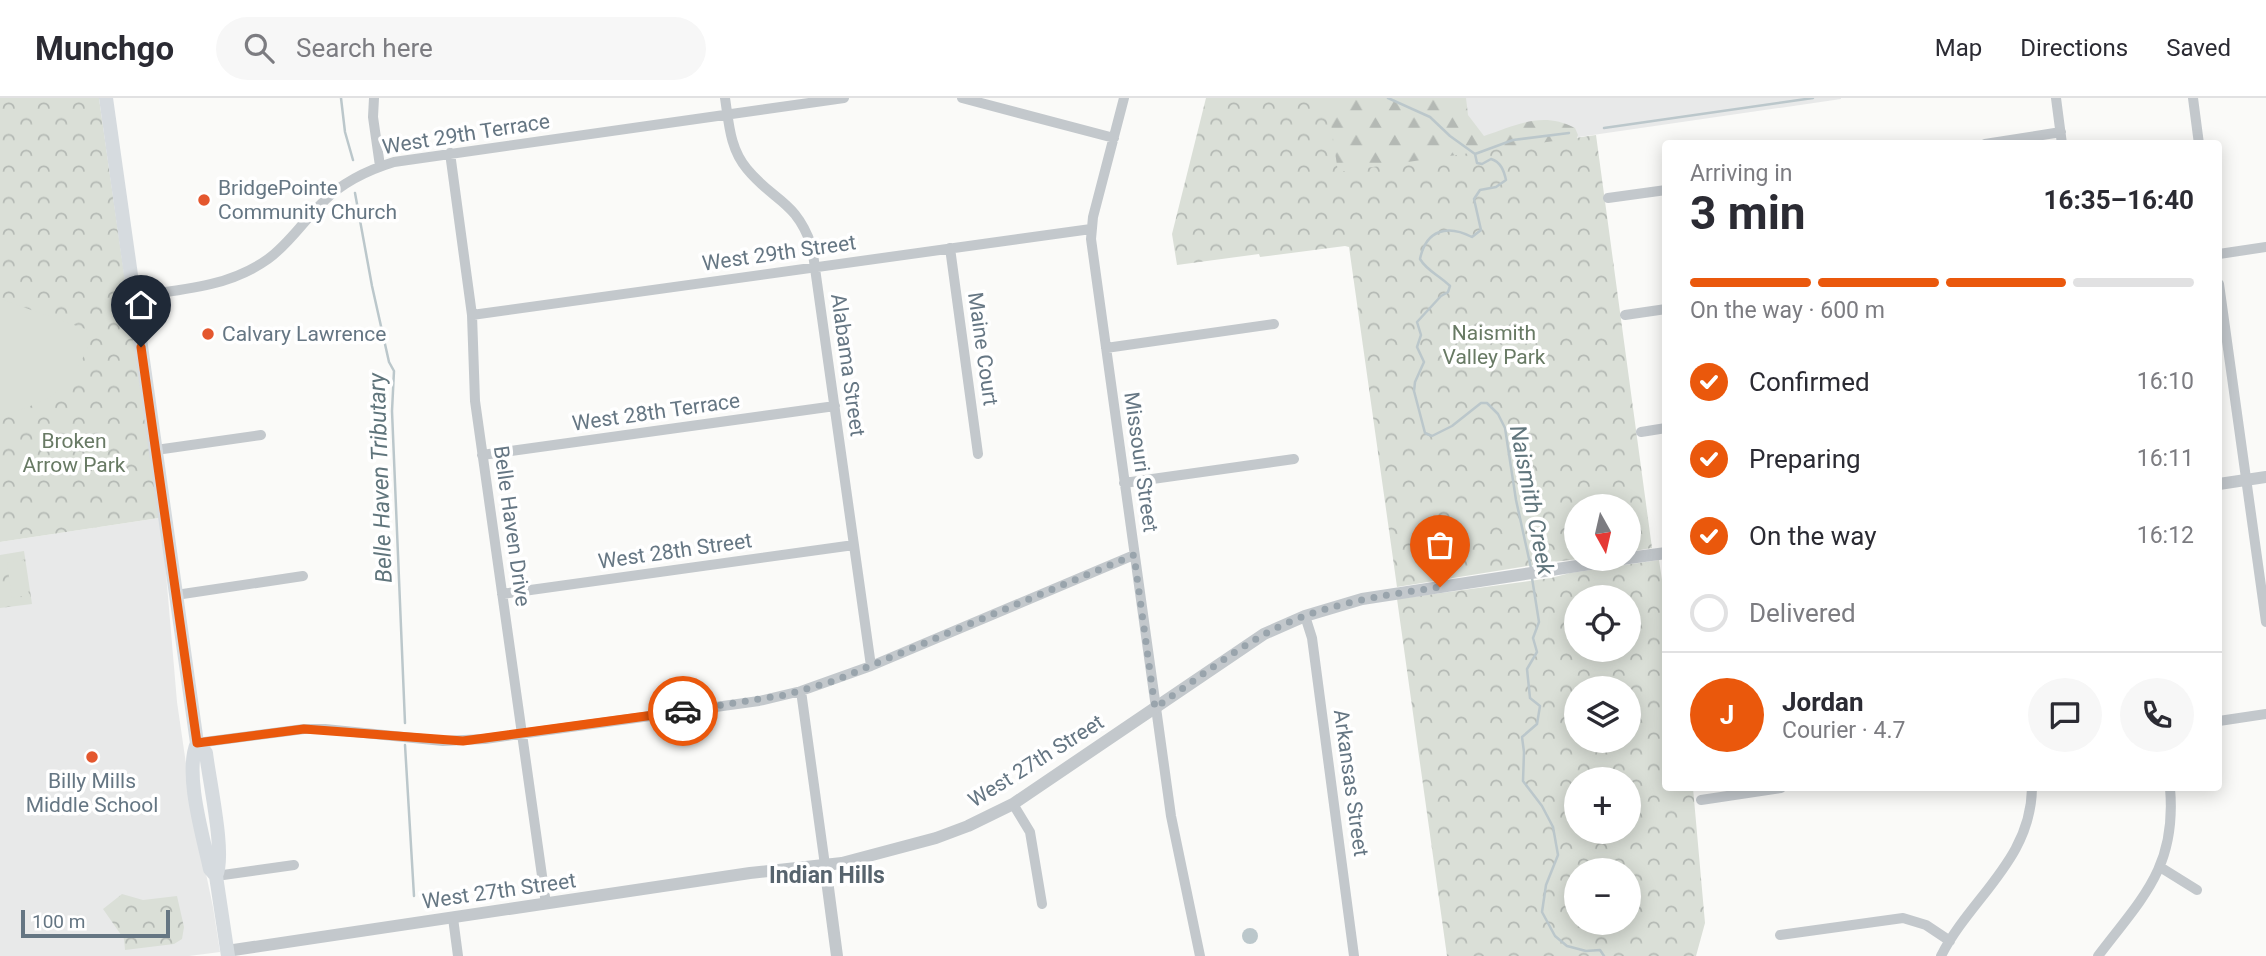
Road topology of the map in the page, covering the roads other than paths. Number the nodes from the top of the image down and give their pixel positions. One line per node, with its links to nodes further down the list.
1 (106, 98): 23 (main road)
2 (374, 98): 15 (street)
3 (726, 98): 9 (street, Alabama Street)
4 (844, 98): 9 (street, West 29th Terrace)
5 (962, 98): 10 (street)
6 (1124, 98): 10 (street, Missouri Street)
7 (2056, 98): 11 (street)
8 (2193, 98): 13 (street)
9 (728, 114): 14 (street, West 29th Terrace); 22 (street, Alabama Street)
10 (1114, 138): 18 (street, Missouri Street)
11 (2062, 138): 12 (street)
12 (2036, 140)
13 (2198, 140)
14 (450, 153): 15 (street, West 29th Terrace); 26 (street, Belle Haven Drive)
15 (380, 166): 23 (street, West 29th Terrace)
16 (1662, 191): 17 (street)
17 (1608, 198)
18 (1091, 229): 20 (street, West 29th Street); 29 (street, Missouri Street)
19 (2266, 247): 21 (street)
20 (950, 248): 22 (street, West 29th Street); 35 (street, Maine Court)
21 (2222, 254)
22 (815, 267): 26 (street, West 29th Street); 30 (street, Alabama Street)
23 (134, 296): 34 (main road)
24 (2222, 306): 39 (street)
25 (1662, 310): 27 (street)
26 (472, 315): 36 (street, Belle Haven Drive)
27 (1625, 315)
28 (1275, 324): 29 (street)
29 (1106, 348): 40 (street, Missouri Street)
30 (835, 407): 36 (street, West 28th Terrace); 42 (street, Alabama Street)
31 (1662, 429): 32 (street)
32 (1641, 432)
33 (261, 435): 34 (street)
34 (156, 450): 49 (main road)
35 (978, 454)
36 (482, 455): 48 (street, Belle Haven Drive)
37 (1294, 459): 40 (street)
38 (2266, 477): 39 (street)
39 (2246, 480): 41 (street); 51 (street)
40 (1124, 483): 44 (street, Missouri Street)
41 (2222, 484)
42 (854, 545): 48 (street, West 28th Street); 52 (street, Alabama Street)
43 (1662, 554): 45 (street, West 27th Street)
44 (1134, 555): 52 (street); 54 (street, Missouri Street)
45 (1642, 556)
46 (1564, 568): 50 (street, West 27th Street)
47 (303, 576): 49 (street)
48 (502, 594): 57 (street, Belle Haven Drive)
49 (176, 595): 58 (main road)
50 (1305, 616): 54 (street, West 27th Street); 78 (street, Arkansas Street)
51 (2266, 622)
52 (871, 666): 53 (street)
53 (801, 691): 57 (street); 65 (street)
54 (1155, 708): 63 (street, West 27th Street); 77 (street, Missouri Street)
55 (2266, 714): 56 (street)
56 (2222, 721)
57 (522, 735): 58 (street); 69 (street, Belle Haven Drive)
58 (197, 743): 67 (main road)
59 (1761, 791): 62 (street)
60 (2032, 791): 73 (street)
61 (2170, 791): 66 (street)
62 (1701, 800)
63 (1013, 804): 65 (street, West 27th Street); 70 (street)
64 (294, 865): 67 (street)
65 (825, 865): 69 (street, West 27th Street); 76 (street)
66 (2160, 867): 68 (street); 80 (street)
67 (216, 876): 74 (main road)
68 (2197, 890)
69 (546, 904): 71 (street, West 27th Street)
70 (1042, 904)
71 (453, 918): 74 (street, West 27th Street); 75 (street)
72 (1780, 935): 73 (street)
73 (1950, 941): 79 (street)
74 (227, 954)
75 (458, 956)
76 (837, 956)
77 (1200, 956)
78 (1354, 956)
79 (1941, 956)
80 (2098, 956)

